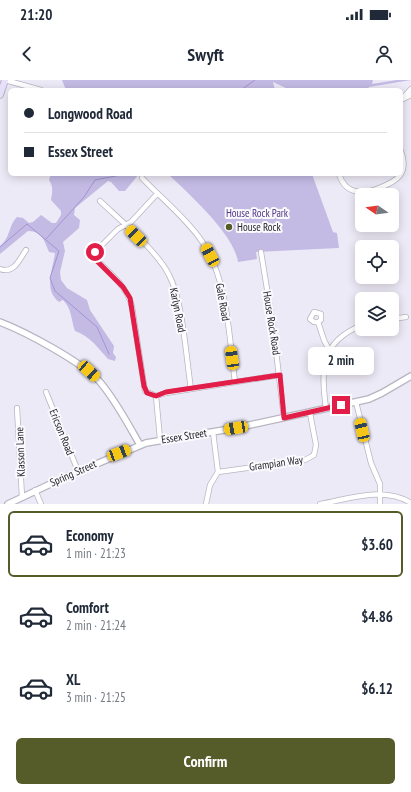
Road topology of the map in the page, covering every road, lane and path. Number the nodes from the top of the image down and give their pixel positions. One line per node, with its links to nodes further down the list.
1 (5, 80): 2 (street); 4 (main road)
2 (34, 88)
3 (411, 89): 5 (street)
4 (0, 95)
5 (403, 98)
6 (339, 176): 7 (street)
7 (400, 176)
8 (142, 178): 9 (street, Gale Road)
9 (158, 194): 11 (street); 25 (street, Gale Road)
10 (100, 202): 11 (street, Karlyn Road)
11 (125, 225): 15 (street); 26 (street, Karlyn Road)
12 (26, 250): 16 (street)
13 (88, 252): 15 (street)
14 (261, 252): 23 (street, House Rock Road)
15 (94, 258): 28 (street)
16 (0, 269)
17 (406, 317): 18 (street)
18 (399, 318)
19 (0, 322): 36 (street)
20 (318, 322): 22 (street)
21 (355, 329): 22 (street)
22 (329, 350): 31 (street)
23 (280, 375): 25 (street); 33 (street, House Rock Road)
24 (411, 376): 29 (street, Essex Street)
25 (235, 382): 26 (street)
26 (191, 388): 28 (street)
27 (46, 392): 37 (street, Ericson Road)
28 (156, 396): 35 (street)
29 (356, 402): 31 (street, Essex Street); 40 (street)
30 (17, 408): 41 (street, Klasson Lane)
31 (326, 409): 32 (street, Essex Street)
32 (310, 413): 33 (street, Essex Street); 38 (street, Grampian Way)
33 (284, 418): 34 (street, Essex Street)
34 (213, 432): 35 (street, Essex Street); 38 (street)
35 (160, 439): 36 (street, Essex Street)
36 (140, 445): 37 (street, Spring Street)
37 (78, 471): 39 (street, Spring Street)
38 (218, 472): 45 (street)
39 (35, 490): 41 (street, Spring Street); 44 (street)
40 (380, 494): 42 (street); 46 (street); 47 (street)
41 (22, 497): 43 (street, Spring Street)
42 (411, 503)
43 (8, 504)
44 (41, 504)
45 (206, 504)
46 (320, 504)
47 (380, 504)

